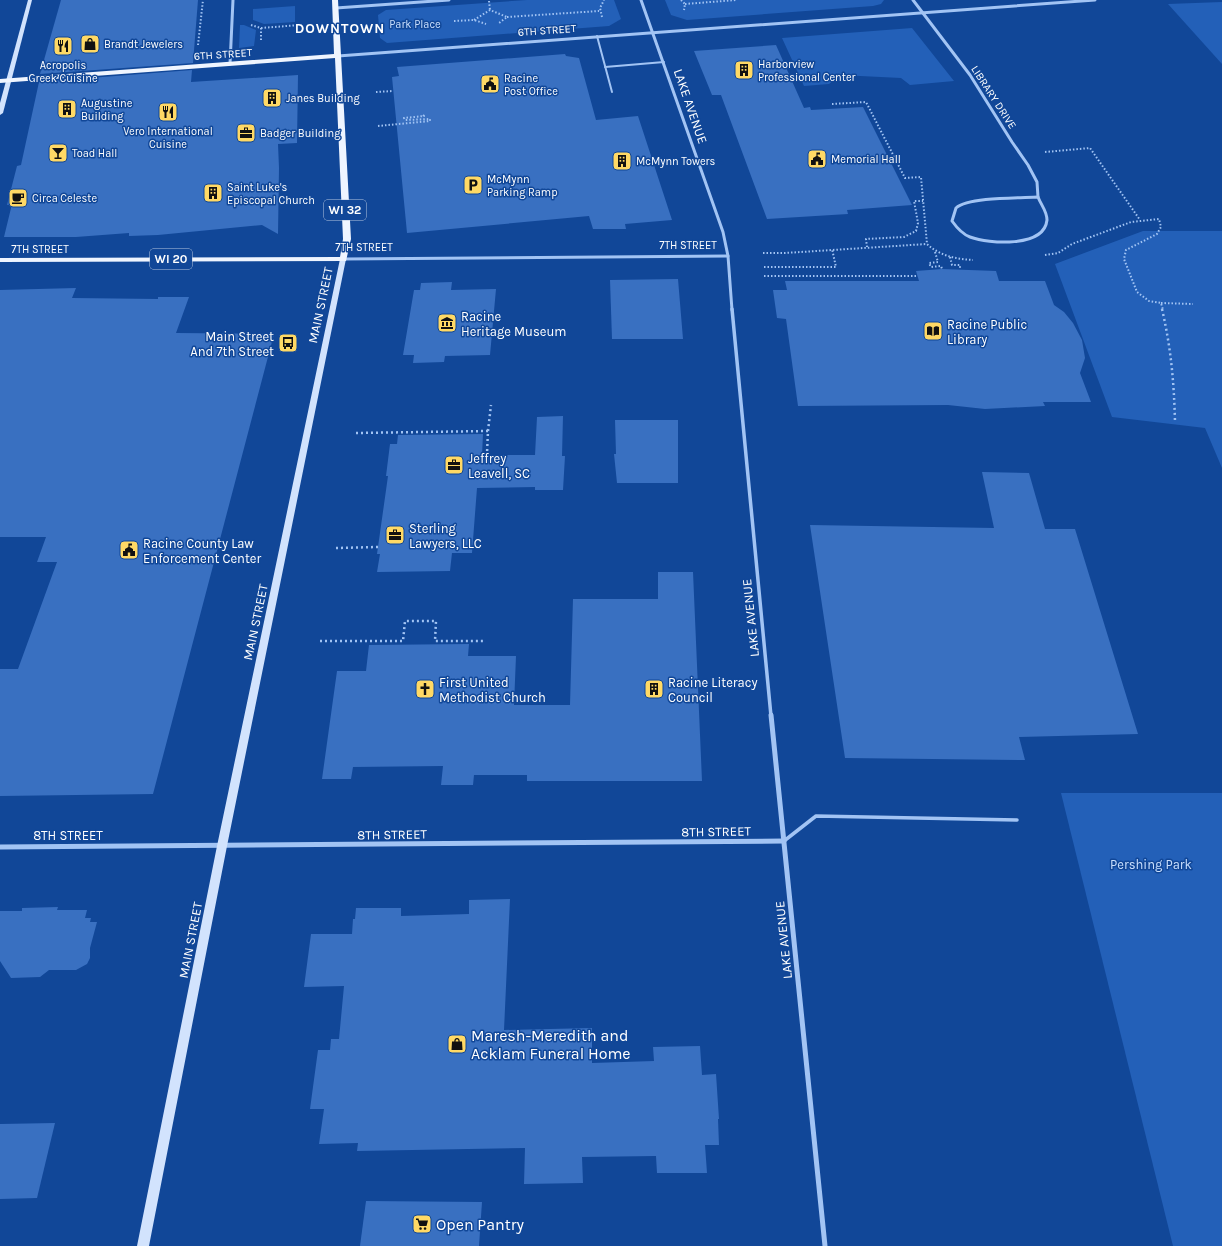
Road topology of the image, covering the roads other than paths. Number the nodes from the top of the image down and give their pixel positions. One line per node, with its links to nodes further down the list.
1 (30, 0): 17 (main road)
2 (233, 0): 14 (street)
3 (335, 0): 8 (main road, MAIN STREET / WI 32)
4 (449, 0): 8 (street)
5 (641, 0): 10 (street, LAKE AVENUE)
6 (913, 0): 9 (street, LIBRARY DRIVE)
7 (1095, 0): 9 (street, 6TH STREET)
8 (336, 8): 12 (main road, MAIN STREET / WI 32)
9 (922, 13): 10 (street, 6TH STREET); 20 (street, LIBRARY DRIVE)
10 (653, 32): 11 (street, 6TH STREET); 13 (street, LAKE AVENUE)
11 (597, 36): 12 (street, 6TH STREET); 15 (lane)
12 (338, 56): 14 (main road, 6TH STREET); 22 (main road, MAIN STREET / WI 32)
13 (664, 62): 15 (lane); 21 (street, LAKE AVENUE)
14 (230, 64): 17 (main road, 6TH STREET)
15 (605, 67): 18 (lane)
16 (0, 81): 17 (main road, 6TH STREET)
17 (9, 81): 19 (main road)
18 (612, 92)
19 (0, 113)
20 (1038, 197): 20 (street, LIBRARY DRIVE)
21 (728, 256): 22 (street, 7TH STREET); 25 (street, LAKE AVENUE)
22 (343, 258): 23 (main road, 7TH STREET / WI 20); 26 (main road, MAIN STREET)
23 (0, 260)
24 (1017, 820): 25 (lane)
25 (784, 841): 26 (street, 8TH STREET); 29 (street, LAKE AVENUE)
26 (222, 846): 27 (street, 8TH STREET); 28 (main road, MAIN STREET)
27 (0, 847)
28 (143, 1246)
29 (825, 1246)

